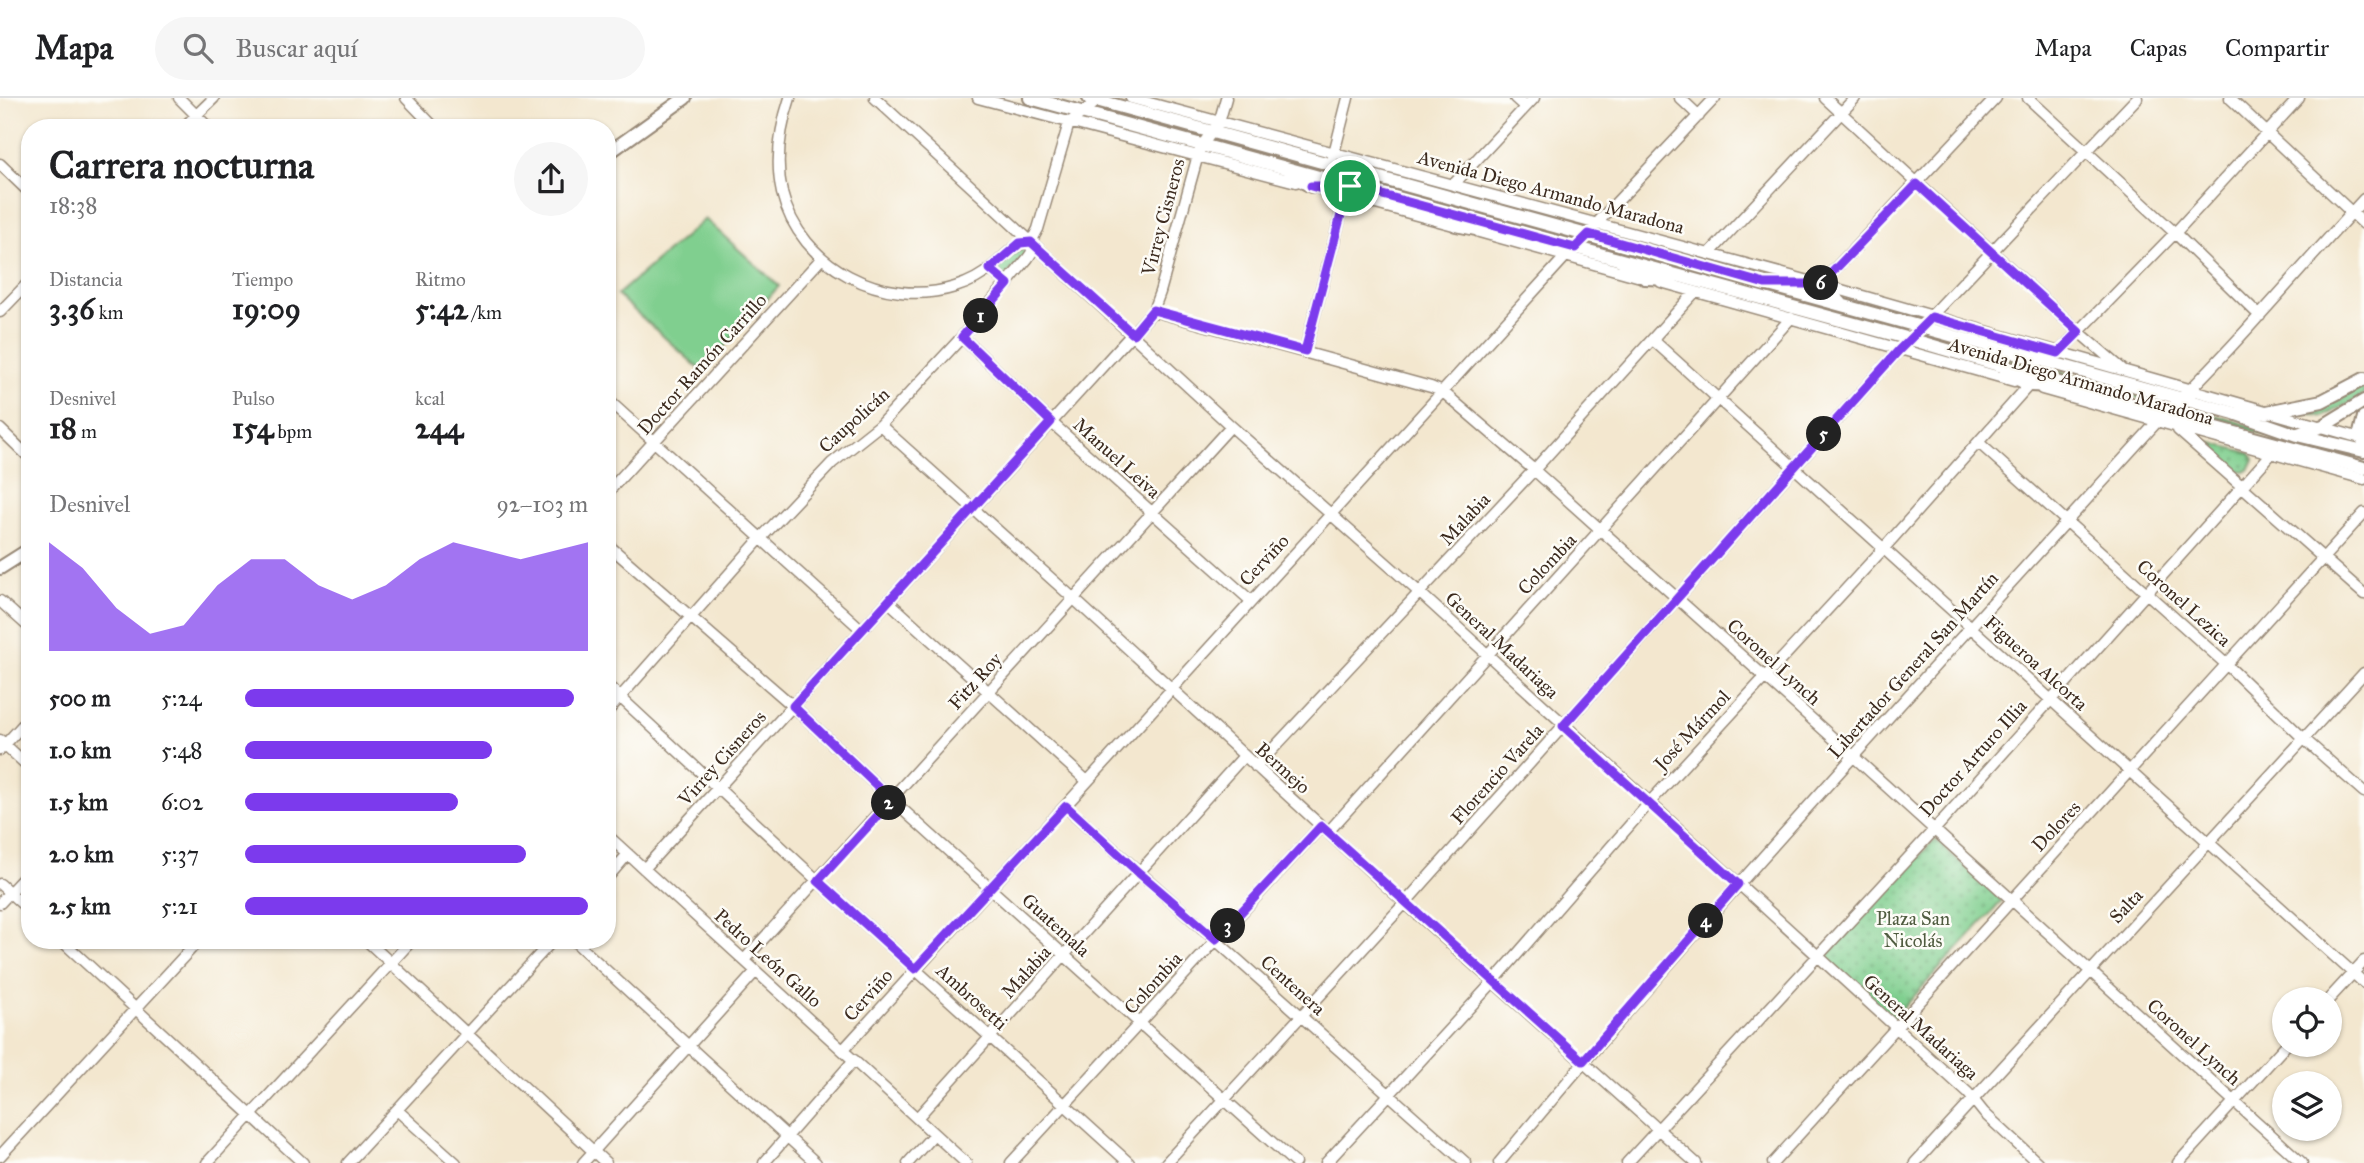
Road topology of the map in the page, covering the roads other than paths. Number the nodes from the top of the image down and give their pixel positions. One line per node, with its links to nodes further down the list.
1 (179, 98): 27 (street)
2 (214, 98): 27 (street)
3 (405, 98): 31 (street)
4 (685, 98): 35 (main road)
5 (790, 98): 56 (street)
6 (875, 98): 52 (street, General Madariaga)
7 (978, 98): 32 (street, Avenida Diego Armando Maradona)
8 (1030, 98): 25 (main road, Avenida Diego Armando Maradona)
9 (1131, 98): 33 (street, Avenida Diego Armando Maradona)
10 (1226, 98): 33 (street, Virrey Cisneros)
11 (1348, 98): 38 (street)
12 (1515, 98): 24 (street)
13 (1534, 98): 24 (street)
14 (1680, 98): 28 (street)
15 (1715, 98): 28 (street, Cerviño)
16 (1825, 98): 26 (street)
17 (1854, 98): 26 (street)
18 (1996, 98): 42 (street)
19 (2028, 98): 37 (street)
20 (2137, 98): 37 (street, Florencio Varela)
21 (2230, 98): 34 (street)
22 (2299, 98): 34 (street)
23 (1097, 99): 25 (street); 33 (main road, Avenida Diego Armando Maradona)
24 (1525, 107): 43 (street)
25 (1081, 112): 32 (street); 36 (main road, Avenida Diego Armando Maradona)
26 (1841, 113): 42 (street); 55 (street)
27 (196, 115): 29 (street); 30 (street)
28 (1699, 116): 50 (street, Cerviño)
29 (192, 119)
30 (200, 119)
31 (426, 119)
32 (1069, 123): 36 (street, Avenida Diego Armando Maradona); 52 (street, Caupolicán)
33 (1215, 127): 36 (street, Virrey Cisneros); 38 (main road, Avenida Diego Armando Maradona)
34 (2267, 132): 47 (street); 51 (street)
35 (616, 147)
36 (1200, 150): 39 (main road, Avenida Diego Armando Maradona); 44 (street, Avenida Diego Armando Maradona); 66 (street, Virrey Cisneros)
37 (2087, 152): 51 (street); 54 (street, Florencio Varela)
38 (1333, 159): 43 (street, Avenida Diego Armando Maradona); 50 (main road, Avenida Diego Armando Maradona)
39 (1268, 163): 44 (main road); 45 (main road, Avenida Diego Armando Maradona)
40 (0, 164): 41 (street)
41 (21, 184)
42 (1917, 184): 54 (street); 62 (street)
43 (1453, 185): 50 (street, Avenida Diego Armando Maradona)
44 (1311, 186): 45 (main road)
45 (1348, 191): 49 (street, Avenida Diego Armando Maradona); 53 (main road, Avenida Diego Armando Maradona); 78 (street)
46 (2364, 199): 47 (street, Libertador General San Martín)
47 (2352, 212): 48 (street); 68 (street, Libertador General San Martín)
48 (2364, 224)
49 (1456, 225): 53 (main road)
50 (1593, 229): 53 (street, Cerviño); 55 (street, Avenida Diego Armando Maradona); 61 (main road, Avenida Diego Armando Maradona)
51 (2175, 233): 68 (street); 72 (street)
52 (1031, 242): 58 (street); 60 (street, Caupolicán); 73 (street, General Madariaga)
53 (1571, 252): 57 (main road, Avenida Diego Armando Maradona); 59 (street, Avenida Diego Armando Maradona); 86 (street, Cerviño)
54 (1992, 252): 69 (street, Florencio Varela); 72 (street)
55 (1709, 254): 62 (street, Avenida Diego Armando Maradona)
56 (822, 258): 58 (street); 102 (street, Doctor Ramón Carrillo)
57 (1615, 258): 59 (main road); 63 (main road, Avenida Diego Armando Maradona)
58 (990, 269): 60 (street)
59 (1645, 278): 63 (main road)
60 (1008, 284): 74 (street, Caupolicán)
61 (1765, 284): 62 (main road); 65 (main road, Avenida Diego Armando Maradona)
62 (1821, 284): 65 (main road); 69 (street, Avenida Diego Armando Maradona)
63 (1695, 286): 70 (street, Avenida Diego Armando Maradona); 75 (main road, Avenida Diego Armando Maradona); 76 (street, Malabia)
64 (21, 290): 67 (street)
65 (1844, 306): 71 (main road, Avenida Diego Armando Maradona)
66 (1153, 310): 73 (street, Virrey Cisneros); 78 (street, Coronel Lynch)
67 (0, 312)
68 (2260, 316): 85 (street, Libertador General San Martín)
69 (1932, 317): 71 (street, Florencio Varela); 79 (street, Avenida Diego Armando Maradona)
70 (1791, 318): 77 (street, Avenida Diego Armando Maradona); 87 (street, Colombia)
71 (1921, 328): 75 (street, Florencio Varela); 88 (main road, Avenida Diego Armando Maradona)
72 (2079, 332): 79 (street); 81 (street)
73 (1133, 334): 95 (street, Virrey Cisneros); 97 (street, General Madariaga)
74 (962, 337): 95 (street, Manuel Leiva); 96 (street, Caupolicán)
75 (1910, 339): 77 (street, Florencio Varela); 80 (main road, Avenida Diego Armando Maradona)
76 (1653, 340): 87 (street, Figueroa Alcorta); 109 (street, Malabia)
77 (1899, 350): 83 (street, Avenida Diego Armando Maradona); 107 (street, Florencio Varela)
78 (1305, 351): 86 (street, Coronel Lynch)
79 (2058, 353): 81 (street, Avenida Diego Armando Maradona)
80 (1978, 359): 83 (main road); 84 (main road, Avenida Diego Armando Maradona)
81 (2127, 373): 85 (street, Avenida Diego Armando Maradona)
82 (2364, 379): 91 (main road)
83 (2029, 385): 84 (main road); 94 (street, Avenida Diego Armando Maradona); 104 (street, José Mármol)
84 (2076, 388): 94 (main road, Avenida Diego Armando Maradona)
85 (2191, 389): 88 (street, Libertador General San Martín); 91 (street, Avenida Diego Armando Maradona)
86 (1443, 392): 109 (street, Coronel Lynch); 116 (street, Cerviño)
87 (1718, 399): 107 (street, Figueroa Alcorta); 118 (street, Colombia)
88 (2181, 399): 92 (main road, Avenida Diego Armando Maradona); 94 (street, Libertador General San Martín)
89 (2364, 401): 98 (main road, Doctor Arturo Illia)
90 (616, 407): 102 (street)
91 (2267, 412): 92 (main road); 98 (street, Avenida Diego Armando Maradona)
92 (2234, 413): 101 (main road, Avenida Diego Armando Maradona)
93 (2364, 417): 103 (main road)
94 (2161, 418): 99 (street, Avenida Diego Armando Maradona); 106 (main road, Avenida Diego Armando Maradona); 117 (street, Libertador General San Martín)
95 (1051, 422): 113 (street, Virrey Cisneros); 114 (street, Manuel Leiva)
96 (880, 425): 113 (street, Bermejo); 119 (street, Caupolicán)
97 (1231, 426): 114 (street, Fitz Roy); 116 (street, General Madariaga)
98 (2323, 426): 101 (main road, Doctor Arturo Illia); 103 (street, Avenida Diego Armando Maradona)
99 (2175, 427): 106 (street, Avenida Diego Armando Maradona); 112 (street)
100 (0, 429): 105 (street)
101 (2297, 435): 103 (main road, Avenida Diego Armando Maradona); 106 (main road, Doctor Arturo Illia)
102 (654, 442): 111 (street, Doctor Ramón Carrillo); 119 (street)
103 (2364, 442)
104 (1979, 443): 117 (street, Coronel Lezica); 120 (street, José Mármol)
105 (21, 447)
106 (2275, 450): 108 (main road, Avenida Diego Armando Maradona); 110 (street, Avenida Diego Armando Maradona); 112 (street, Doctor Arturo Illia)
107 (1793, 468): 120 (street, Figueroa Alcorta); 129 (street, Florencio Varela)
108 (2364, 468)
109 (1534, 470): 118 (street, Coronel Lynch); 125 (street, Malabia)
110 (2364, 479)
111 (616, 483)
112 (2242, 485): 123 (street); 126 (street, Doctor Arturo Illia)
113 (972, 509): 128 (street, Bermejo); 132 (street, Virrey Cisneros)
114 (1153, 513): 128 (street, Fitz Roy); 131 (street, Manuel Leiva)
115 (2364, 513): 123 (street, Dolores)
116 (1331, 514): 125 (street, General Madariaga); 131 (street, Cerviño)
117 (2067, 521): 126 (street, Coronel Lezica); 135 (street, Libertador General San Martín)
118 (1601, 531): 129 (street, Coronel Lynch); 137 (street, Colombia)
119 (760, 539): 133 (street, Caupolicán); 136 (street)
120 (1884, 548): 135 (street, Figueroa Alcorta); 140 (street, José Mármol)
121 (616, 552): 133 (street, Guatemala)
122 (21, 555): 124 (main road)
123 (2323, 558): 127 (street); 138 (street, Dolores)
124 (0, 568)
125 (1420, 593): 137 (street, General Madariaga); 155 (street, Malabia)
126 (2148, 593): 138 (street, Coronel Lezica); 145 (street, Doctor Arturo Illia)
127 (2364, 594)
128 (1074, 599): 141 (street, Bermejo); 142 (street, Fitz Roy)
129 (1678, 600): 140 (street, Coronel Lynch); 149 (street, Florencio Varela)
130 (0, 601): 134 (street)
131 (1251, 601): 141 (street, Cerviño)
132 (889, 602): 136 (street, Virrey Cisneros); 142 (street)
133 (692, 617): 144 (street, Caupolicán); 147 (street, Guatemala)
134 (21, 620)
135 (1972, 628): 145 (street, Figueroa Alcorta); 153 (street, Libertador General San Martín)
136 (862, 630): 147 (street, Virrey Cisneros)
137 (1486, 655): 149 (street, General Madariaga); 163 (street, Colombia)
138 (2227, 665): 150 (street, Coronel Lezica); 156 (street, Dolores)
139 (2364, 673): 150 (street, Salta)
140 (1765, 677): 153 (street, Coronel Lynch); 161 (street, José Mármol)
141 (1171, 690): 152 (street, Bermejo); 157 (street, Cerviño)
142 (989, 691): 157 (street); 160 (street, Fitz Roy)
143 (616, 693): 144 (street, Ambrosetti)
144 (620, 697): 146 (street, Caupolicán); 158 (street, Ambrosetti)
145 (2051, 700): 156 (street, Figueroa Alcorta); 164 (street, Doctor Arturo Illia)
146 (616, 702)
147 (793, 706): 158 (street, Virrey Cisneros); 160 (street, Guatemala)
148 (21, 726): 151 (street)
149 (1563, 726): 161 (street, General Madariaga); 180 (street, Florencio Varela)
150 (2303, 738): 159 (street, Coronel Lezica); 165 (street, Salta)
151 (2, 745): 154 (street)
152 (1244, 756): 155 (street, Bermejo); 170 (street, Malabia)
153 (1853, 756): 164 (street, Coronel Lynch); 174 (street, Libertador General San Martín)
154 (21, 761)
155 (1256, 767): 163 (street, Bermejo)
156 (2131, 772): 165 (street, Figueroa Alcorta); 177 (street, Dolores)
157 (1087, 781): 162 (street, Cerviño)
158 (719, 788): 169 (street, Virrey Cisneros); 172 (street, Ambrosetti)
159 (2364, 792)
160 (892, 800): 172 (street, Fitz Roy); 175 (street, Guatemala)
161 (1650, 802): 174 (street, General Madariaga); 197 (street, José Mármol)
162 (1066, 806): 170 (street, Centenera); 175 (street, Cerviño)
163 (1324, 829): 180 (street, Bermejo); 181 (street, Colombia)
164 (1934, 830): 177 (street, Coronel Lynch); 189 (street, Doctor Arturo Illia)
165 (2208, 843): 195 (street, Salta); 196 (street, Figueroa Alcorta)
166 (616, 844): 167 (street, Pedro León Gallo)
167 (628, 855): 168 (street); 169 (street, Pedro León Gallo)
168 (616, 868)
169 (644, 869): 190 (street, Pedro León Gallo)
170 (1139, 873): 181 (street, Centenera); 188 (street, Malabia)
171 (21, 881): 176 (street)
172 (818, 881): 190 (street, Fitz Roy); 193 (street, Ambrosetti)
173 (0, 884): 176 (street)
174 (1738, 884): 189 (street, General Madariaga); 210 (street, Libertador General San Martín)
175 (990, 888): 188 (street, Guatemala); 193 (street, Cerviño)
176 (10, 893): 178 (street); 179 (street)
177 (2012, 900): 195 (street, Coronel Lynch); 203 (street, Dolores)
178 (0, 903)
179 (21, 903)
180 (1405, 903): 197 (street, Bermejo); 201 (street, Florencio Varela)
181 (1216, 939): 201 (street, Centenera); 202 (street, Colombia)
182 (71, 949): 200 (street)
183 (191, 949): 200 (street)
184 (376, 949): 192 (street)
185 (404, 949): 192 (street)
186 (545, 949): 204 (street)
187 (583, 949): 206 (street)
188 (1064, 956): 202 (street, Guatemala); 205 (street, Malabia)
189 (1817, 957): 203 (street, General Madariaga); 219 (street, Doctor Arturo Illia)
190 (744, 960): 194 (street, Pedro León Gallo)
191 (2364, 961): 196 (street)
192 (391, 963): 204 (street); 217 (street)
193 (915, 969): 205 (street, Ambrosetti); 207 (street, Cerviño)
194 (756, 971): 206 (street); 207 (street, Pedro León Gallo)
195 (2090, 971): 213 (street, Salta); 214 (street, Coronel Lynch)
196 (2353, 974): 198 (street, Figueroa Alcorta); 199 (street)
197 (1493, 982): 210 (street, Bermejo); 211 (street, José Mármol)
198 (2364, 983)
199 (2341, 987)
200 (136, 1009): 217 (street); 223 (street)
201 (1301, 1016): 211 (street, Centenera); 212 (street, Florencio Varela)
202 (1140, 1023): 212 (street, Guatemala); 215 (street, Colombia)
203 (1896, 1028): 213 (street, General Madariaga); 243 (street, Dolores)
204 (467, 1034): 216 (street); 222 (street)
205 (990, 1038): 215 (street, Ambrosetti); 218 (street, Malabia)
206 (689, 1046): 221 (street); 222 (street)
207 (843, 1050): 209 (street, Pedro León Gallo)
208 (2275, 1057): 214 (street)
209 (854, 1060): 218 (street, Pedro León Gallo); 221 (street)
210 (1583, 1061): 219 (street, Bermejo); 240 (street, Libertador General San Martín)
211 (1391, 1094): 238 (street, José Mármol); 239 (street, Centenera)
212 (1225, 1098): 236 (street, Florencio Varela); 237 (street, Guatemala)
213 (1974, 1100): 244 (street, Salta); 245 (street, General Madariaga)
214 (2233, 1101): 246 (street); 247 (street, Coronel Lynch)
215 (1066, 1105): 234 (street, Colombia); 235 (street, Ambrosetti)
216 (397, 1110): 226 (street); 227 (street)
217 (250, 1114): 224 (street); 225 (street)
218 (917, 1118): 220 (street, Pedro León Gallo)
219 (1658, 1130): 241 (street, Doctor Arturo Illia); 242 (street, Bermejo)
220 (934, 1134): 232 (street); 233 (street, Pedro León Gallo)
221 (787, 1137): 230 (street); 231 (street)
222 (593, 1151): 228 (street); 229 (street)
223 (0, 1156)
224 (207, 1163)
225 (303, 1163)
226 (348, 1163)
227 (456, 1163)
228 (583, 1163)
229 (606, 1163)
230 (764, 1163)
231 (816, 1163)
232 (908, 1163)
233 (966, 1163)
234 (1012, 1163)
235 (1129, 1163)
236 (1166, 1163)
237 (1295, 1163)
238 (1326, 1163)
239 (1466, 1163)
240 (1499, 1163)
241 (1627, 1163)
242 (1696, 1163)
243 (1773, 1163)
244 (1915, 1163)
245 (2038, 1163)
246 (2178, 1163)
247 (2302, 1163)

